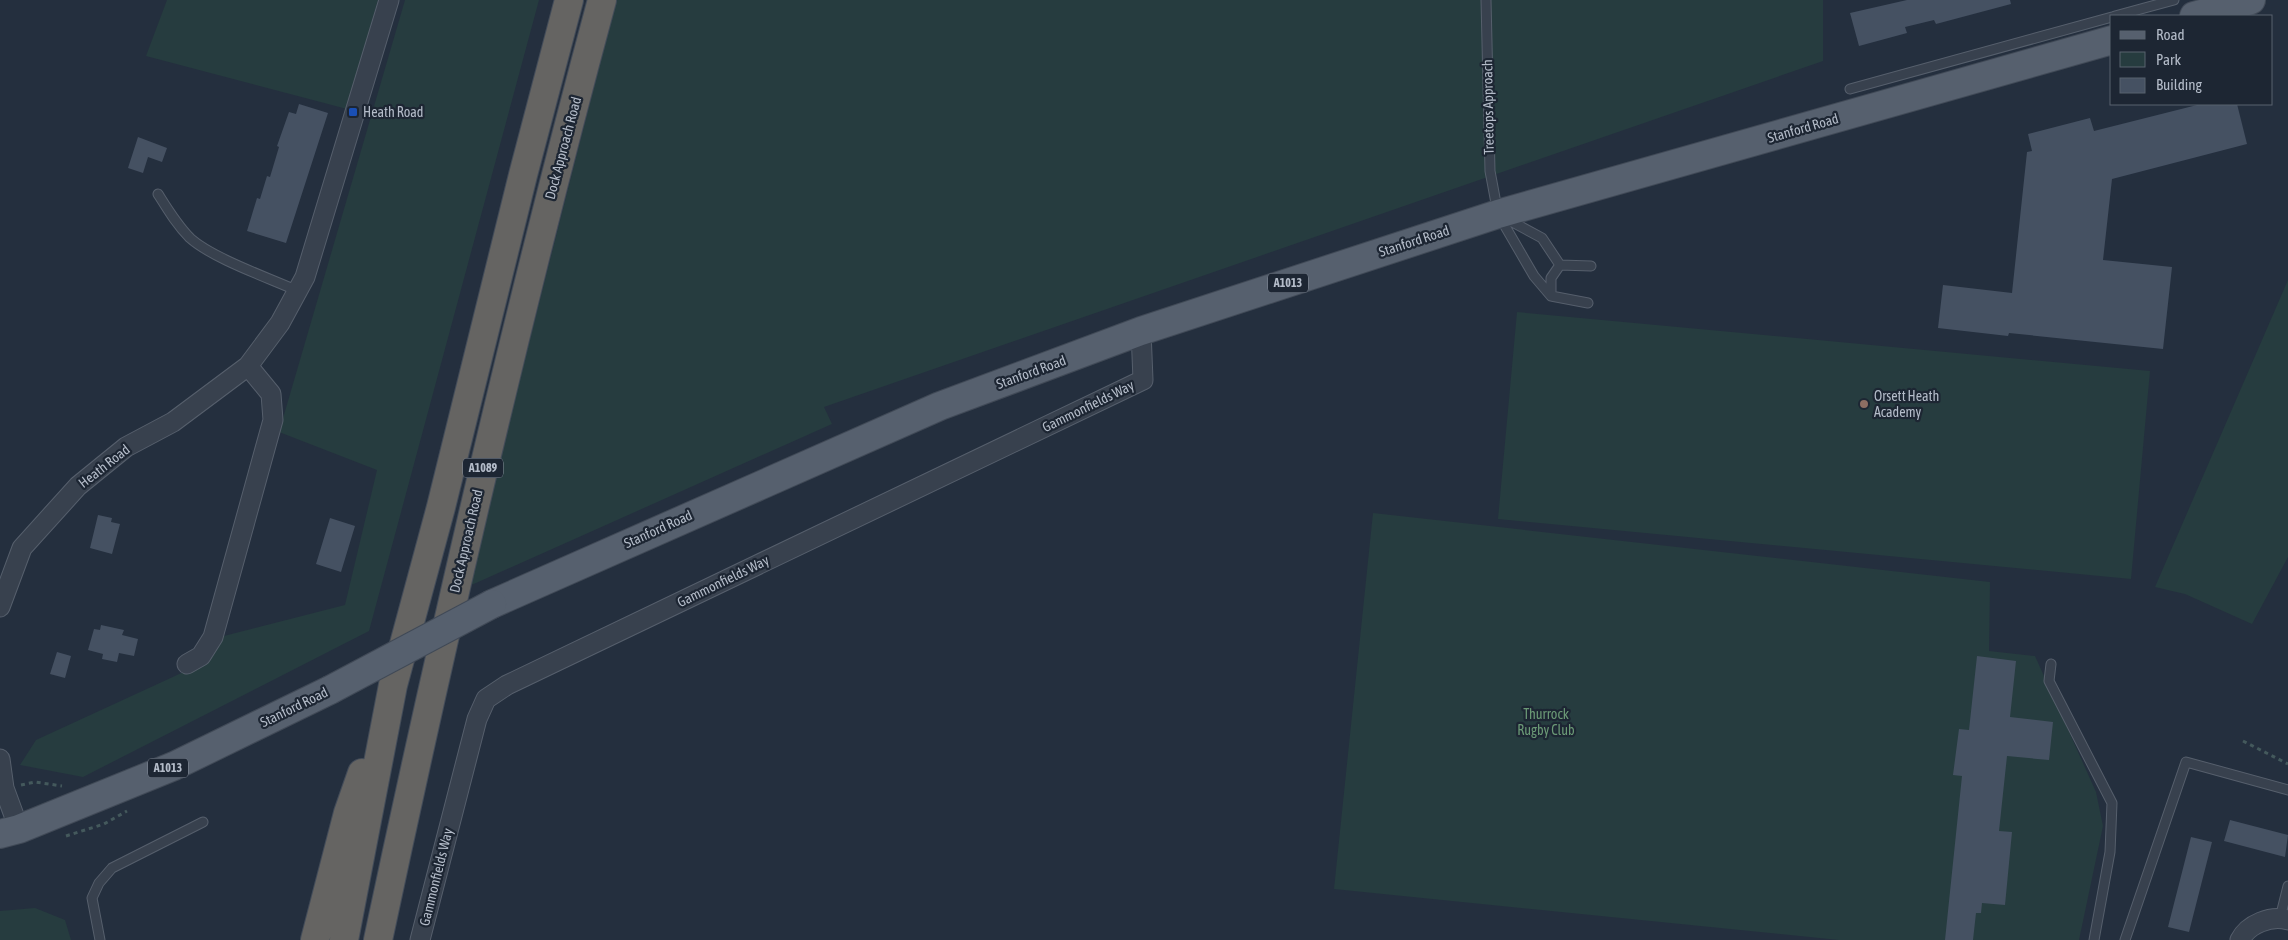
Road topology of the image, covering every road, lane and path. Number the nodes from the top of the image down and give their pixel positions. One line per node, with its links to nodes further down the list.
1 (389, 0): 16 (street, Heath Road)
2 (569, 0): 24 (highway, A1089)
3 (602, 0): 36 (highway, Dock Approach Road / A1089)
4 (1486, 0): 13 (lane, Treetops Approach)
5 (2174, 0): 7 (lane)
6 (2251, 0): 8 (main road)
7 (2120, 15)
8 (2198, 15)
9 (2110, 18): 11 (lane)
10 (2110, 41): 13 (main road, Stanford Road / A1013)
11 (1850, 89)
12 (158, 194): 16 (lane)
13 (1498, 214): 14 (lane); 17 (lane, Treetops Approach); 19 (main road, Stanford Road / A1013)
14 (1560, 265): 15 (lane); 17 (lane)
15 (1591, 266)
16 (298, 291): 20 (street, Heath Road)
17 (1551, 296): 18 (lane)
18 (1588, 303)
19 (1141, 331): 30 (main road, Stanford Road / A1013, bridge); 37 (street, Gammonfields Way)
20 (248, 366): 21 (street, Heath Road); 22 (street)
21 (0, 608)
22 (188, 664)
23 (2051, 664): 38 (lane)
24 (393, 685): 34 (highway); 35 (highway)
25 (2243, 741): 27 (path)
26 (0, 759): 30 (street)
27 (2288, 764)
28 (2288, 790): 39 (lane)
29 (203, 822): 33 (lane)
30 (9, 832)
31 (2288, 886): 32 (lane)
32 (2284, 919): 40 (street)
33 (100, 940)
34 (315, 940)
35 (344, 940)
36 (378, 940)
37 (420, 940)
38 (2094, 940)
39 (2125, 940)
40 (2240, 940)

